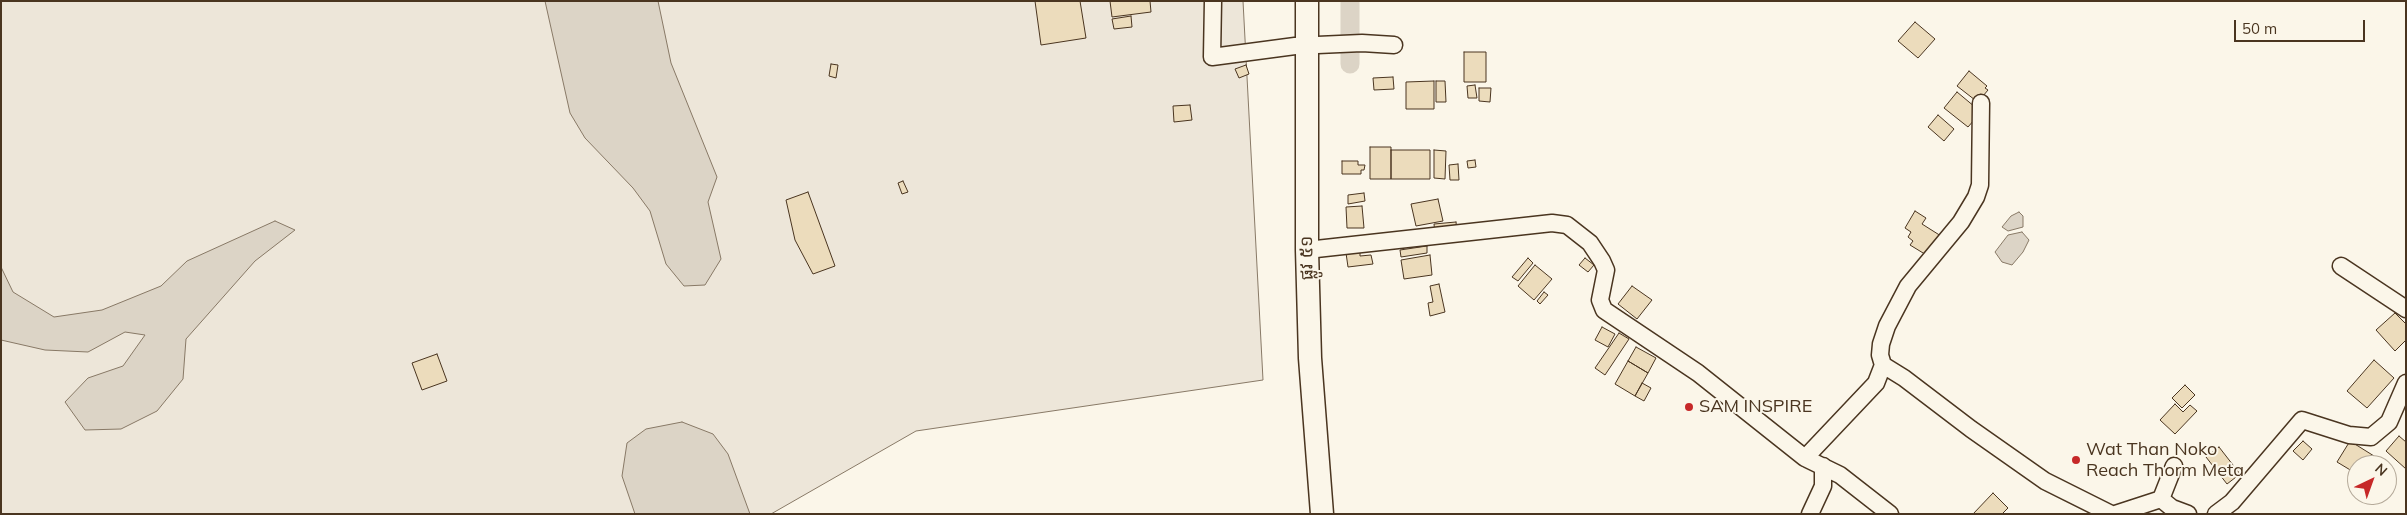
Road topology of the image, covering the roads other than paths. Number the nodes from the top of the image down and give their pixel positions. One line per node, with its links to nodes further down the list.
1 (1213, 1): 4 (street)
2 (1307, 1): 4 (main road, ផ្លូវ ៥១)
3 (1394, 45): 4 (street)
4 (1301, 46): 6 (main road, ផ្លូវ ៥១)
5 (1982, 103): 9 (street)
6 (1307, 250): 11 (street); 15 (main road, ផ្លូវ ៥១)
7 (2341, 266): 8 (street)
8 (2406, 308)
9 (1883, 365): 11 (street); 18 (street)
10 (2406, 383): 21 (street)
11 (1806, 458): 12 (street)
12 (1823, 466): 16 (street); 17 (street)
13 (2174, 466): 14 (street)
14 (2161, 499): 19 (street); 20 (street)
15 (1322, 514)
16 (1810, 514)
17 (1890, 514)
18 (2111, 514)
19 (2115, 514)
20 (2188, 514)
21 (2216, 514)

